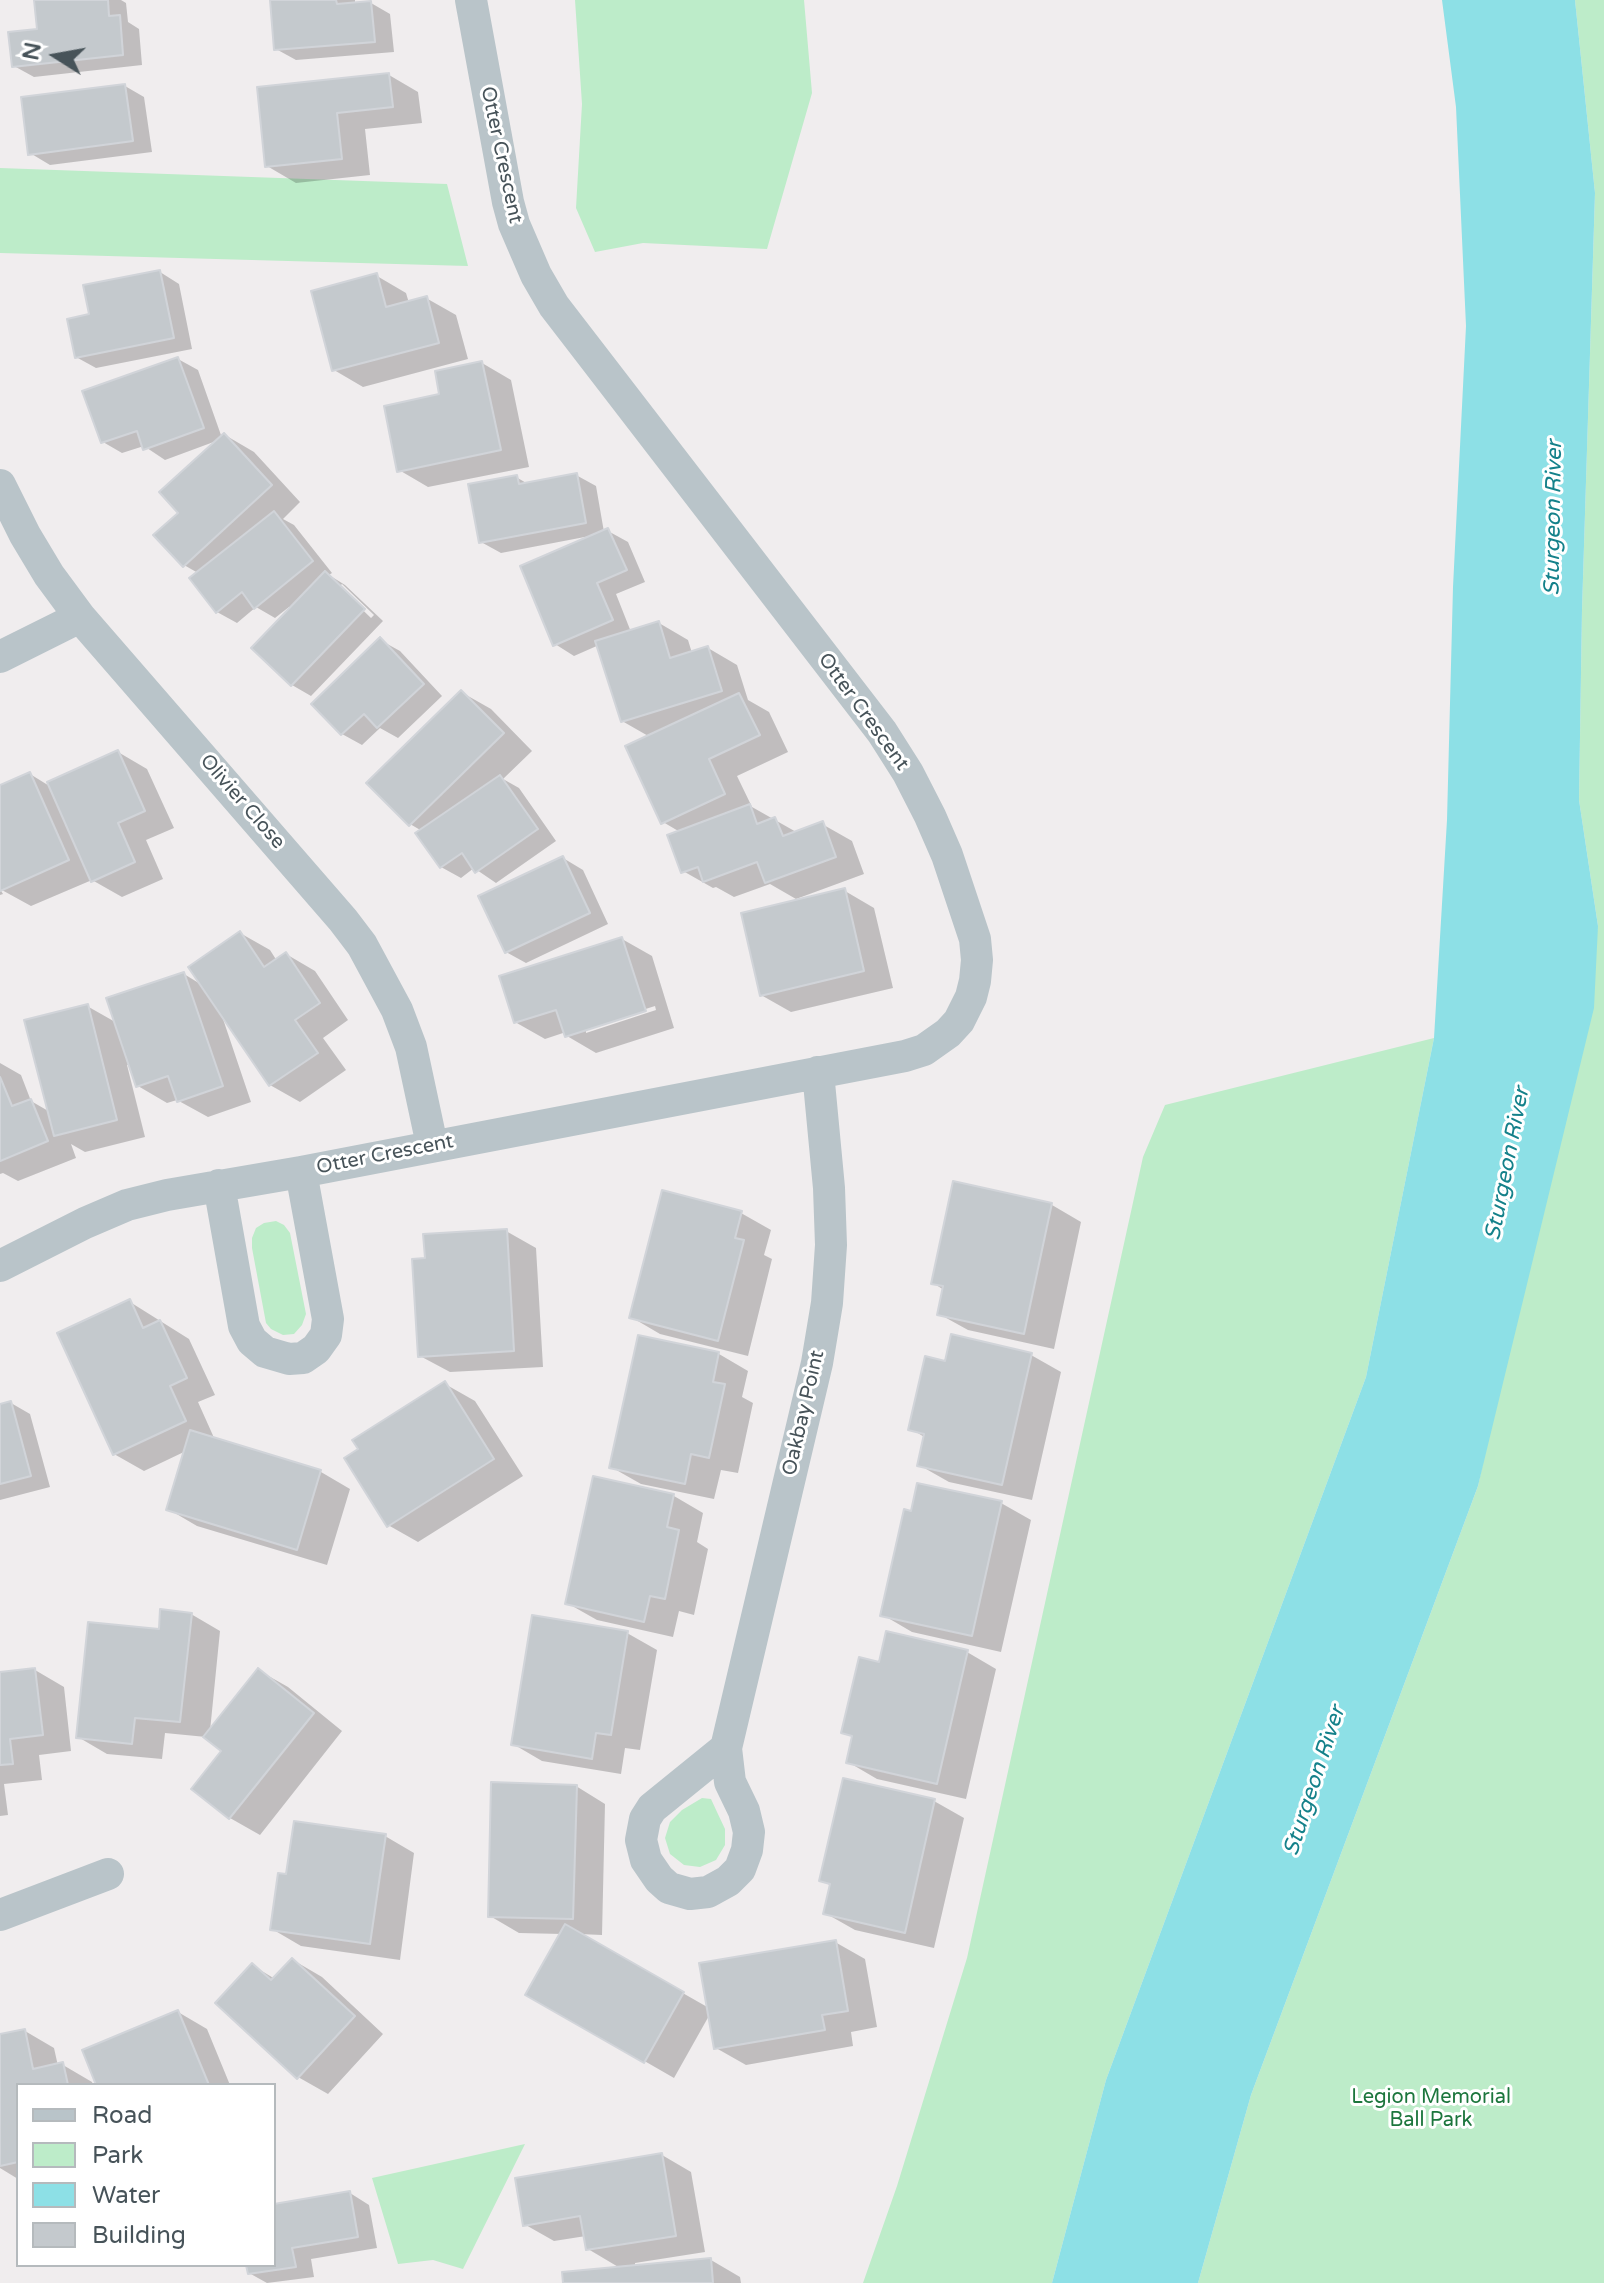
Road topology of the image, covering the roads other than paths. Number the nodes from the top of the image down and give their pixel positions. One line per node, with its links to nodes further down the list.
1 (471, 0): 5 (street, Otter Crescent)
2 (0, 485): 3 (street, Olivier Close)
3 (80, 617): 4 (street); 6 (street, Olivier Close)
4 (0, 657)
5 (818, 1072): 6 (street, Otter Crescent); 10 (street, Oakbay Point)
6 (432, 1145): 7 (street, Otter Crescent)
7 (301, 1172): 8 (street, Otter Crescent); 8 (street, Otter Crescent)
8 (219, 1185): 9 (street, Otter Crescent)
9 (0, 1266)
10 (726, 1748)
11 (108, 1874): 12 (street)
12 (0, 1915)

